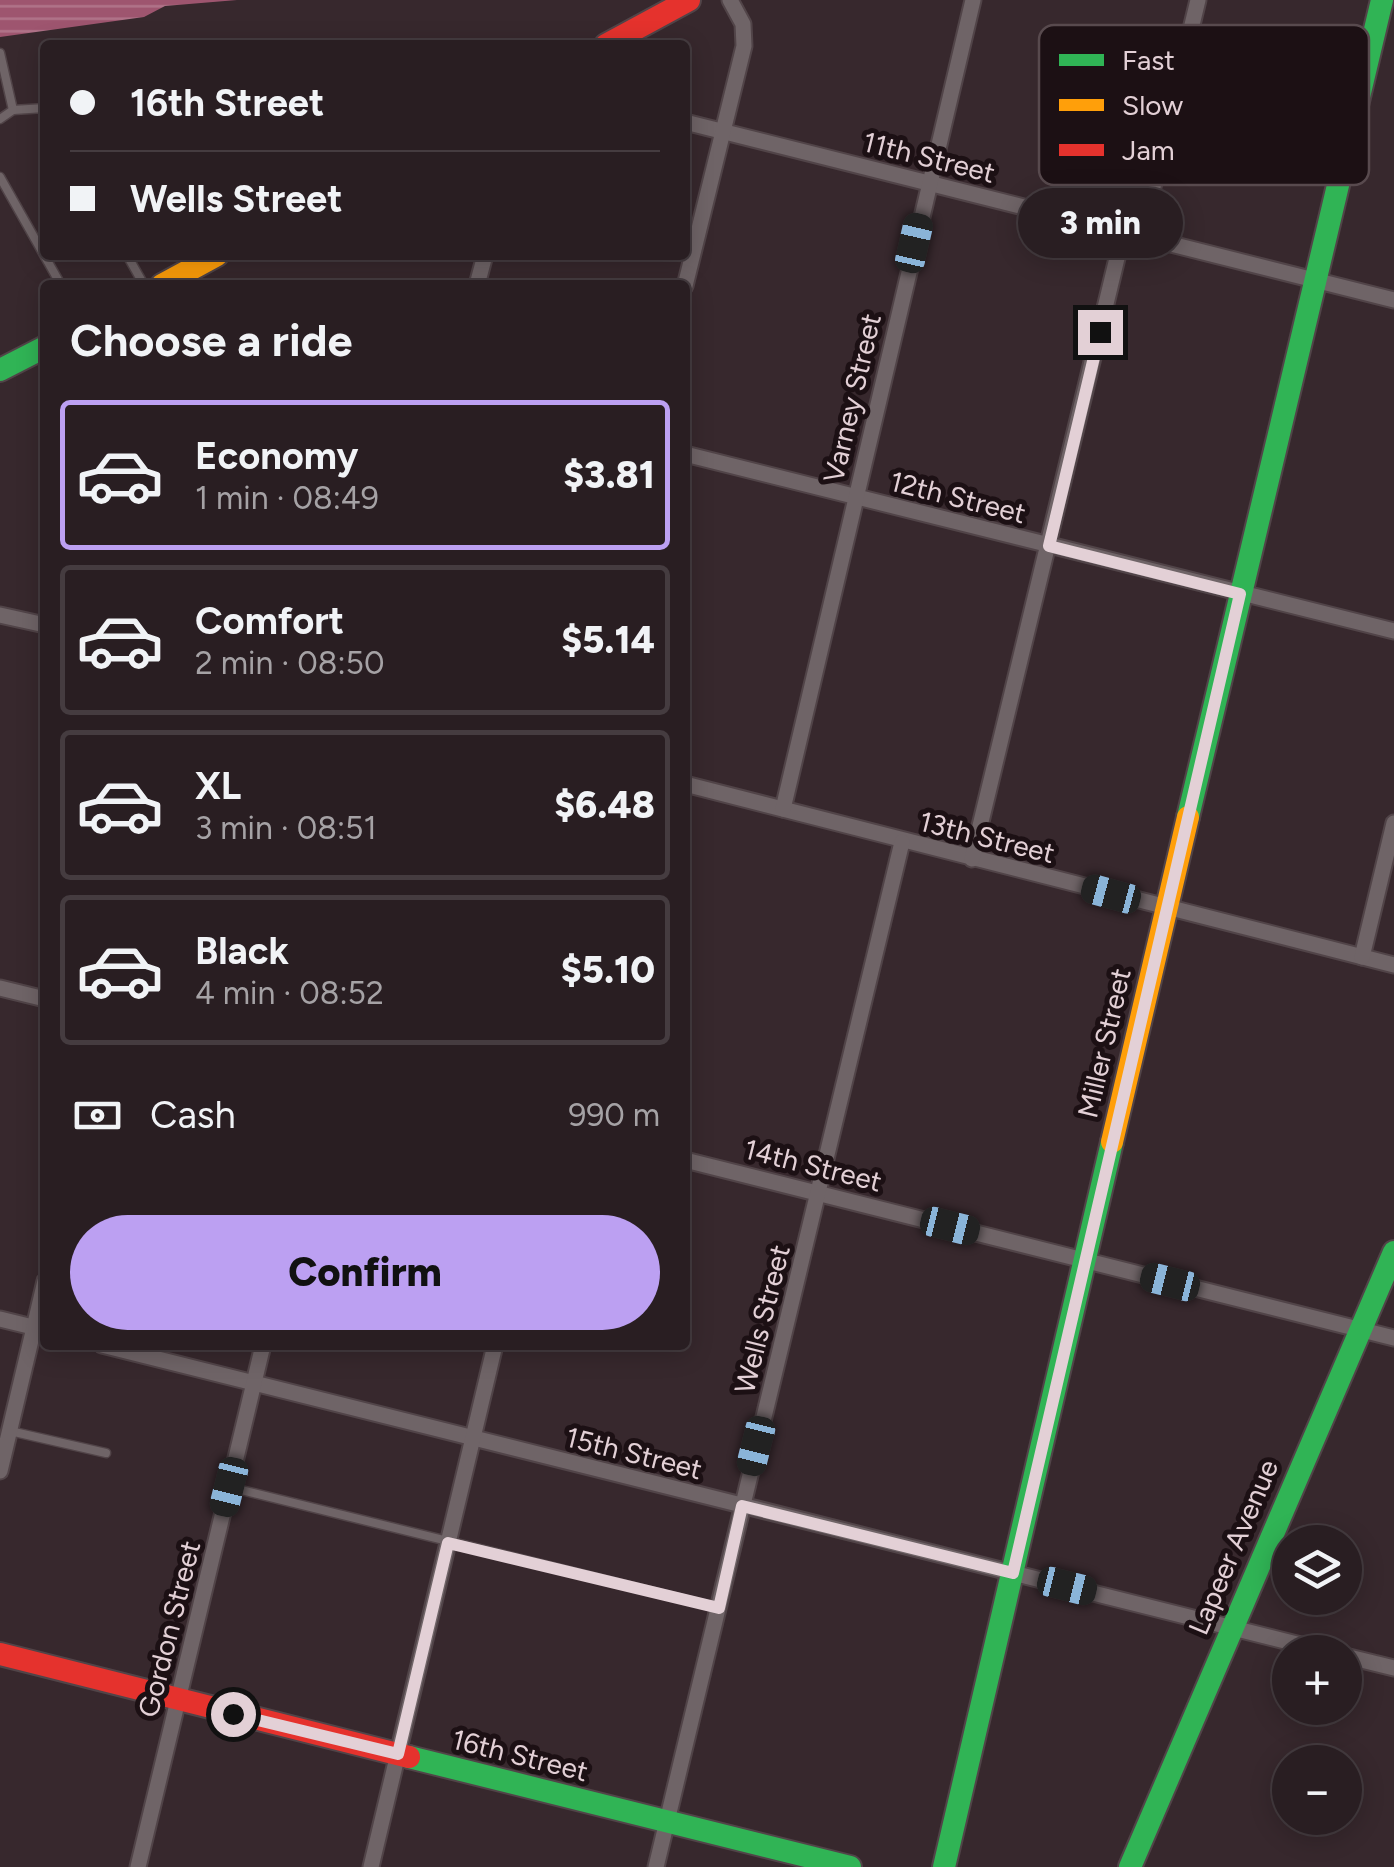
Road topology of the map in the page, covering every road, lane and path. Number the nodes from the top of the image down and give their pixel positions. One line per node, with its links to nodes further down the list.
1 (689, 0): 7 (street)
2 (730, 0): 14 (street)
3 (973, 0): 16 (street, Varney Street)
4 (1198, 0): 6 (street)
5 (1382, 0): 9 (street, Miller Street)
6 (1192, 25)
7 (615, 40)
8 (0, 54): 11 (lane)
9 (1369, 54)
10 (40, 108): 11 (lane)
11 (13, 110): 12 (lane)
12 (0, 119)
13 (690, 123): 14 (street, 11th Street)
14 (722, 132): 16 (street, 11th Street); 23 (street)
15 (0, 177): 20 (lane)
16 (928, 183): 19 (street, 11th Street); 29 (street, Varney Street)
17 (1153, 185): 19 (street)
18 (1338, 185): 24 (street, Miller Street)
19 (1132, 234): 24 (street, 11th Street); 30 (street)
20 (40, 248)
21 (208, 260): 22 (street)
22 (171, 280)
23 (686, 280)
24 (1315, 280): 25 (street, 11th Street); 31 (street, Miller Street)
25 (1394, 300)
26 (40, 350): 27 (street)
27 (0, 370)
28 (690, 455): 29 (street, 12th Street)
29 (854, 496): 30 (street, 12th Street); 36 (street, Varney Street)
30 (1049, 546): 31 (street, 12th Street); 39 (street)
31 (1240, 594): 34 (street, 12th Street); 40 (street, Miller Street)
32 (0, 615): 33 (street)
33 (40, 624)
34 (1394, 632)
35 (690, 785): 36 (street, 13th Street)
36 (784, 810): 38 (street, 13th Street)
37 (1394, 824): 41 (street)
38 (902, 842): 39 (street, 13th Street); 46 (street, Wells Street)
39 (972, 858): 40 (street, 13th Street)
40 (1166, 908): 41 (street, 13th Street); 48 (street, Miller Street)
41 (1362, 958): 42 (street, 13th Street)
42 (1394, 965)
43 (0, 988): 44 (street)
44 (40, 998)
45 (690, 1161): 46 (street, 14th Street)
46 (818, 1192): 48 (street, 14th Street); 62 (street, Wells Street)
47 (1394, 1252): 51 (street, Lapeer Avenue)
48 (1085, 1260): 51 (street, 14th Street); 64 (street, Miller Street)
49 (0, 1319): 50 (street)
50 (39, 1329): 57 (street)
51 (1361, 1330): 52 (street, 14th Street); 66 (street, Lapeer Avenue)
52 (1394, 1338)
53 (121, 1350): 56 (street, 15th Street)
54 (262, 1350): 56 (street, Gordon Street)
55 (493, 1350): 58 (street)
56 (254, 1384): 58 (street, 15th Street); 61 (street, Gordon Street)
57 (10, 1431): 59 (lane); 60 (street)
58 (472, 1438): 62 (street, 15th Street); 63 (street)
59 (106, 1453)
60 (0, 1471)
61 (229, 1487): 63 (lane); 71 (street, Gordon Street)
62 (742, 1506): 64 (street, 15th Street); 65 (street, Wells Street)
63 (448, 1543): 65 (lane); 72 (street)
64 (1013, 1573): 66 (street, 15th Street); 78 (street, Miller Street)
65 (719, 1608): 73 (street, Wells Street)
66 (1230, 1628): 67 (street, 15th Street); 79 (street, Lapeer Avenue)
67 (1272, 1638)
68 (0, 1654): 71 (street, 16th Street)
69 (1362, 1660): 70 (street)
70 (1394, 1668)
71 (177, 1700): 72 (street, 16th Street); 74 (street, Gordon Street)
72 (398, 1754): 73 (street, 16th Street); 75 (street)
73 (667, 1821): 76 (street, Wells Street); 77 (street, 16th Street)
74 (138, 1867)
75 (371, 1867)
76 (656, 1867)
77 (850, 1867)
78 (944, 1867)
79 (1130, 1867)

